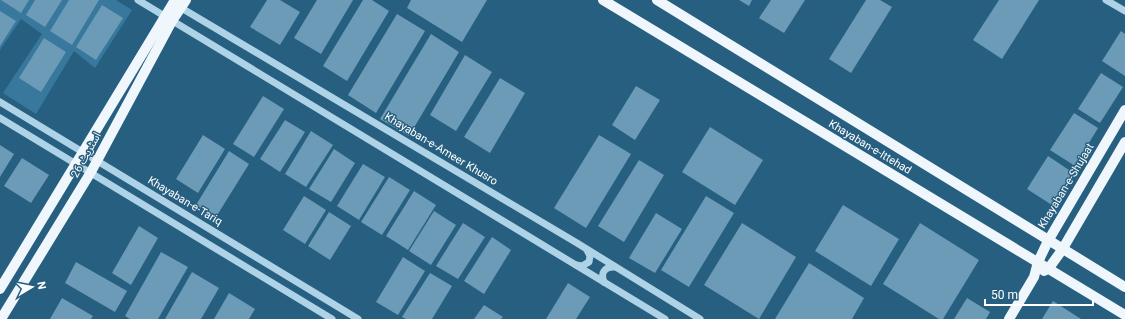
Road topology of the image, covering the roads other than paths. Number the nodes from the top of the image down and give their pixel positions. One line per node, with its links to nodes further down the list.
1 (138, 0): 7 (street)
2 (603, 0): 20 (main road, Khayaban-e-Ittehad)
3 (657, 0): 16 (main road, Khayaban-e-Ittehad)
4 (1106, 0): 6 (street)
5 (177, 2): 7 (main road, اسٹریٹ 26); 18 (street, Khayaban-e-Ameer Khusro)
6 (1125, 11)
7 (168, 19): 12 (main road, اسٹریٹ 26); 13 (main road, اسٹریٹ 26); 22 (street)
8 (0, 102): 12 (street, Khayaban-e-Tariq)
9 (1125, 110): 17 (main road, Khayaban-e-Shujaat)
10 (0, 118): 14 (street)
11 (1125, 142): 19 (main road, Khayaban-e-Shujaat)
12 (83, 153): 13 (street, Khayaban-e-Tariq); 14 (main road, اسٹریٹ 26)
13 (97, 161): 15 (main road, اسٹریٹ 26); 30 (street, Khayaban-e-Tariq)
14 (77, 163): 15 (street); 29 (main road, اسٹریٹ 26)
15 (91, 172): 31 (street); 33 (main road, اسٹریٹ 26)
16 (1035, 233): 17 (main road, Khayaban-e-Ittehad); 20 (main road)
17 (1048, 241): 19 (main road, Khayaban-e-Ittehad); 21 (main road, Khayaban-e-Shujaat)
18 (586, 249): 22 (street); 23 (street, Khayaban-e-Ameer Khusro)
19 (1066, 252): 24 (main road, Khayaban-e-Shujaat); 25 (main road); 28 (main road, Khayaban-e-Ittehad)
20 (1024, 254): 21 (main road, Khayaban-e-Ittehad)
21 (1038, 262): 24 (main road, Khayaban-e-Ittehad); 26 (main road, Khayaban-e-Shujaat)
22 (576, 266): 27 (street)
23 (616, 268): 27 (street); 37 (street, Khayaban-e-Ameer Khusro)
24 (1049, 268): 25 (main road, Khayaban-e-Ittehad); 26 (main road, Khayaban-e-Shujaat)
25 (1058, 275): 32 (main road, Khayaban-e-Ittehad)
26 (1034, 278): 38 (main road, Khayaban-e-Shujaat)
27 (604, 282): 36 (street)
28 (1125, 287)
29 (0, 289)
30 (311, 290): 31 (street); 35 (street, Khayaban-e-Tariq)
31 (304, 302): 34 (street)
32 (1125, 315)
33 (1, 319)
34 (332, 319)
35 (358, 319)
36 (665, 319)
37 (700, 319)
38 (1009, 319)

